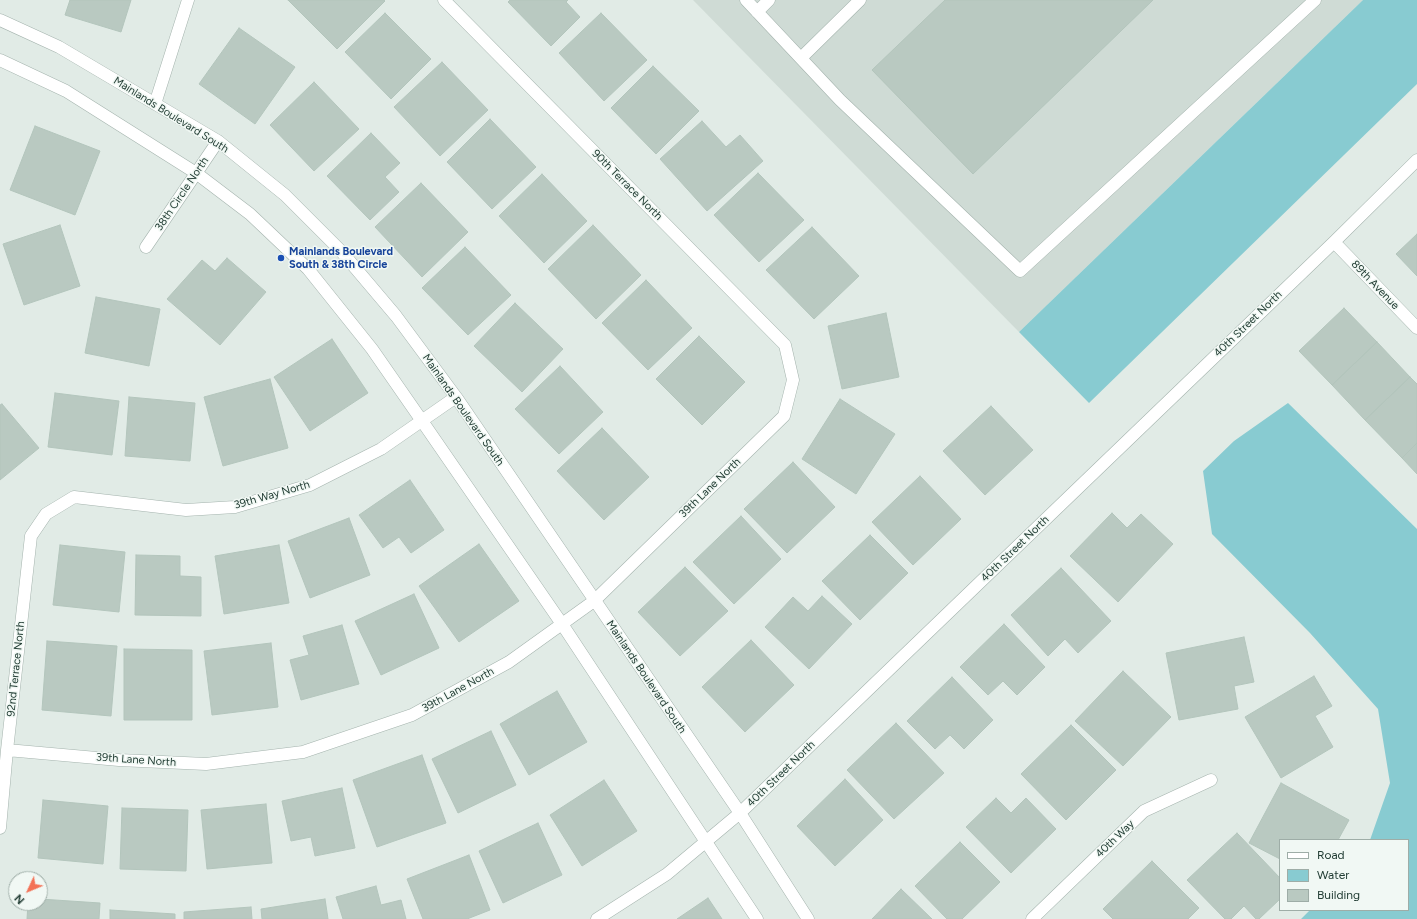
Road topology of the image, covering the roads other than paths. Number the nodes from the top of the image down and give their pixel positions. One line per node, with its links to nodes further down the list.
1 (188, 0): 11 (street)
2 (444, 0): 18 (street, 90th Terrace North)
3 (746, 0): 7 (street)
4 (770, 0): 7 (street)
5 (860, 0): 9 (street)
6 (1315, 0): 9 (street)
7 (757, 12): 9 (street)
8 (0, 20): 11 (street, Mainlands Boulevard South)
9 (801, 58)
10 (0, 60): 14 (street)
11 (155, 104): 12 (street, Mainlands Boulevard South)
12 (218, 141): 14 (street, 38th Circle North); 19 (street, Mainlands Boulevard South)
13 (1417, 160): 15 (street, 40th Street North)
14 (196, 173): 16 (street, 38th Circle North); 20 (street)
15 (1334, 242): 17 (street, 89th Avenue); 26 (street, 40th Street North)
16 (146, 247)
17 (1417, 328)
18 (793, 380): 22 (street, 39th Lane North)
19 (456, 397): 20 (street, 39th Way North); 22 (street, Mainlands Boulevard South)
20 (422, 421): 21 (street, 39th Way North); 23 (street)
21 (46, 514): 24 (street, 92nd Terrace North)
22 (594, 601): 23 (street, 39th Lane North); 26 (street, Mainlands Boulevard South)
23 (562, 624): 24 (street, 39th Lane North); 28 (street)
24 (7, 750): 27 (street, 92nd Terrace North)
25 (1211, 780): 32 (street, 40th Way)
26 (740, 814): 28 (street, 40th Street North); 31 (street, Mainlands Boulevard South)
27 (0, 828)
28 (706, 842): 29 (street, 40th Street North); 30 (street)
29 (597, 919)
30 (757, 919)
31 (808, 919)
32 (1032, 919)

